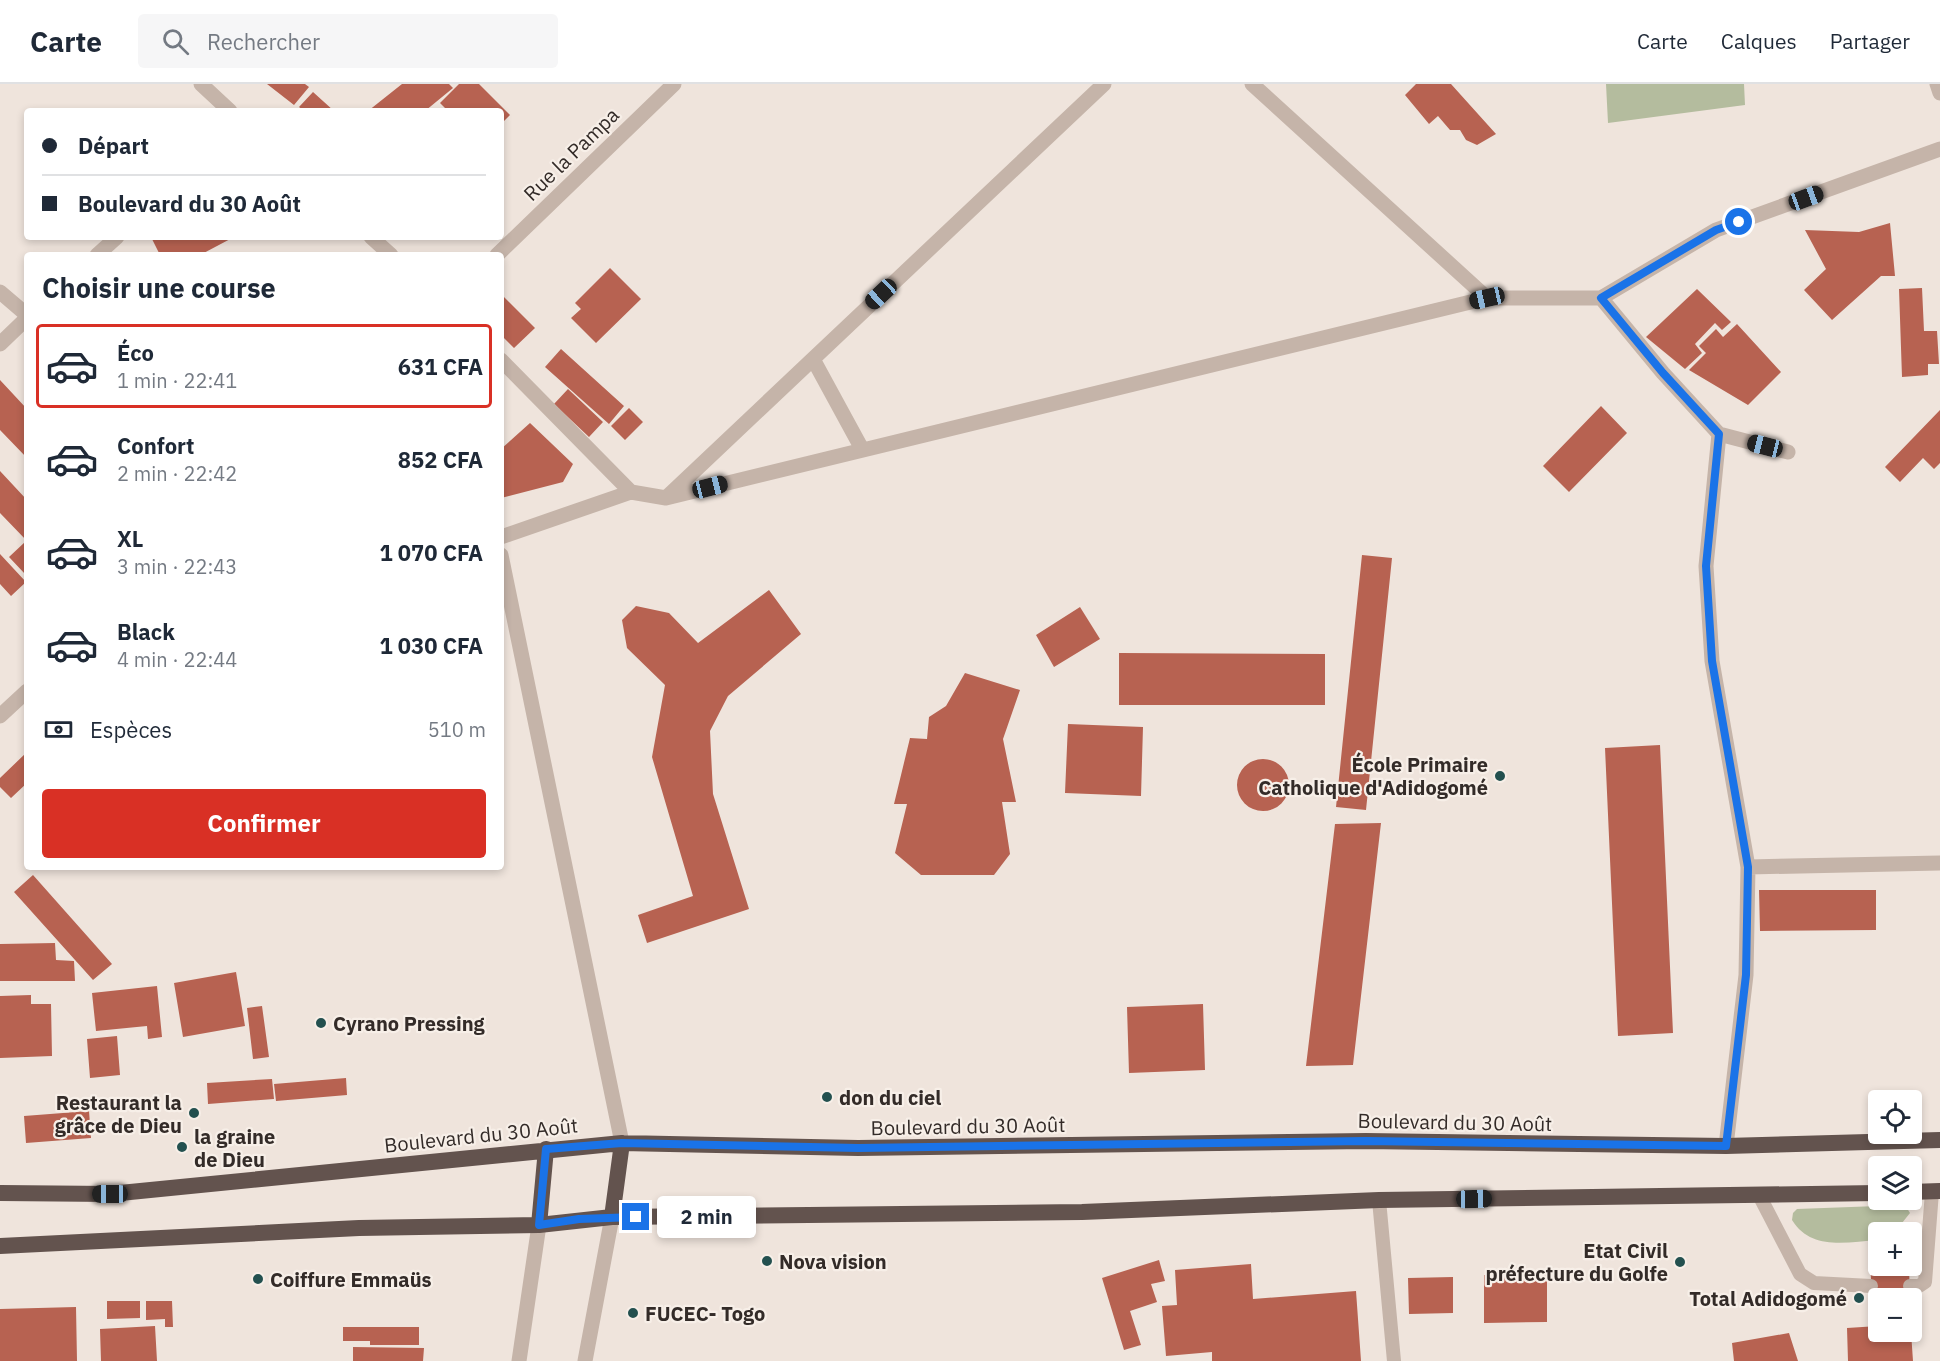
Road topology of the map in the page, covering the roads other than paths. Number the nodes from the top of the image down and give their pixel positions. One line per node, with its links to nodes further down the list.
1 (201, 84): 7 (street)
2 (674, 84): 13 (street, Rue la Pampa)
3 (1104, 84): 20 (street)
4 (1252, 84): 15 (street)
5 (1937, 84): 6 (street)
6 (1940, 93)
7 (227, 108)
8 (1940, 149): 16 (street)
9 (114, 240): 11 (street)
10 (374, 240): 12 (street)
11 (100, 252)
12 (388, 252)
13 (501, 252)
14 (0, 292): 17 (street)
15 (1487, 298): 16 (street); 23 (street)
16 (1601, 298): 22 (street)
17 (24, 313)
18 (24, 319): 19 (street)
19 (0, 344)
20 (813, 358): 23 (street); 26 (street)
21 (504, 363): 25 (street)
22 (1719, 434): 24 (street); 32 (street)
23 (862, 449): 26 (street)
24 (1788, 452)
25 (631, 492): 26 (street); 27 (street)
26 (666, 498)
27 (504, 536)
28 (504, 570): 34 (street)
29 (24, 695): 30 (street)
30 (0, 716)
31 (1940, 863): 32 (street)
32 (1748, 867): 35 (street)
33 (1940, 1140): 35 (highway, Boulevard du 30 Août)
34 (622, 1143): 35 (highway, Boulevard du 30 Août); 36 (highway, Boulevard du 30 Août); 42 (highway)
35 (1726, 1146)
36 (546, 1149): 39 (highway, Boulevard du 30 Août); 43 (highway)
37 (1936, 1191): 46 (lane)
38 (1868, 1193): 40 (highway)
39 (0, 1194)
40 (1759, 1195): 41 (highway); 45 (lane)
41 (1379, 1200): 42 (highway); 49 (lane)
42 (612, 1217): 43 (highway); 48 (street)
43 (539, 1225): 44 (highway); 47 (street)
44 (0, 1246)
45 (1871, 1286)
46 (1910, 1286)
47 (519, 1361)
48 (585, 1361)
49 (1394, 1361)

